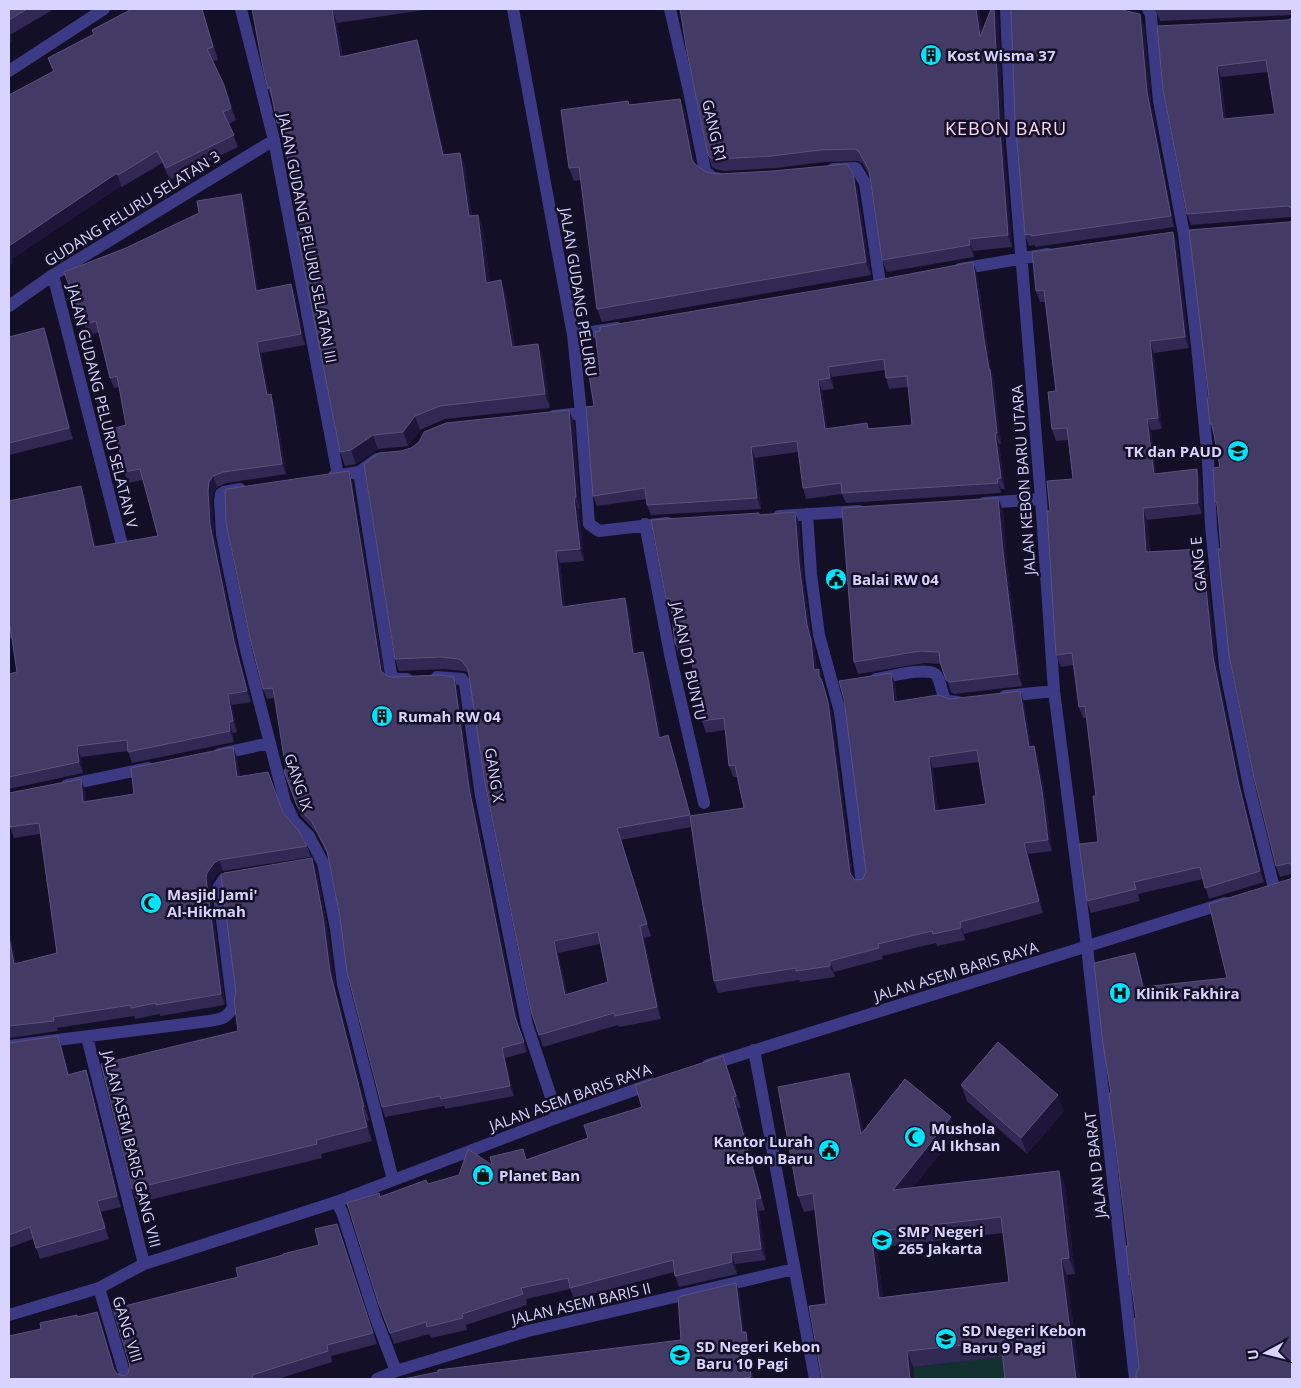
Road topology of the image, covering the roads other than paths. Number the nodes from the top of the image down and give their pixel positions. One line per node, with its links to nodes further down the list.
1 (104, 9): 7 (street)
2 (241, 9): 8 (street, JALAN GUDANG PELURU SELATAN III)
3 (513, 9): 18 (street, JALAN GUDANG PELURU)
4 (670, 9): 10 (street, GANG R1)
5 (1006, 9): 12 (street, JALAN KEBON BARU UTARA)
6 (1148, 9): 47 (street, GANG E)
7 (9, 71)
8 (274, 140): 14 (street, GUDANG PELURU SELATAN 3); 23 (street, JALAN GUDANG PELURU SELATAN III)
9 (825, 170): 15 (street)
10 (731, 178)
11 (1062, 252): 12 (street)
12 (1022, 257): 13 (street); 26 (street, JALAN KEBON BARU UTARA)
13 (946, 271)
14 (53, 275): 16 (street, GUDANG PELURU SELATAN 3); 33 (street, JALAN GUDANG PELURU SELATAN V)
15 (880, 283)
16 (9, 306)
17 (632, 325): 18 (street)
18 (573, 336): 19 (street, JALAN GUDANG PELURU)
19 (581, 413): 20 (street); 32 (street, JALAN GUDANG PELURU)
20 (543, 417)
21 (386, 456): 22 (street)
22 (359, 472): 23 (street); 55 (street, GANG X)
23 (338, 475): 24 (street)
24 (320, 478)
25 (256, 487): 38 (street, GANG IX)
26 (1041, 499): 27 (street); 35 (street, JALAN KEBON BARU UTARA)
27 (975, 503)
28 (867, 510): 29 (street)
29 (807, 514): 30 (street); 46 (street)
30 (769, 517)
31 (683, 522): 32 (street)
32 (645, 524): 42 (street, JALAN D1 BUNTU)
33 (122, 545)
34 (860, 681): 37 (street)
35 (1054, 691): 36 (street); 49 (street, JALAN KEBON BARU UTARA)
36 (990, 698)
37 (971, 700)
38 (270, 743): 39 (street); 43 (street, GANG IX)
39 (202, 757)
40 (164, 765): 41 (street)
41 (57, 787)
42 (704, 803)
43 (324, 862): 44 (street); 56 (street, GANG IX)
44 (305, 866)
45 (251, 875): 50 (street, JALAN ASEM BARIS GANG VIII)
46 (862, 884)
47 (1274, 888)
48 (1236, 900): 49 (street, JALAN ASEM BARIS RAYA)
49 (1087, 947): 52 (street, JALAN ASEM BARIS RAYA); 66 (street, JALAN D BARAT)
50 (87, 1037): 51 (street); 58 (street, JALAN ASEM BARIS GANG VIII)
51 (9, 1046)
52 (754, 1050): 53 (street, JALAN ASEM BARIS RAYA); 59 (street)
53 (701, 1068)
54 (665, 1079): 55 (street, JALAN ASEM BARIS RAYA)
55 (556, 1118): 56 (street, JALAN ASEM BARIS RAYA)
56 (393, 1180): 57 (street, JALAN ASEM BARIS RAYA)
57 (336, 1202): 58 (street, JALAN ASEM BARIS RAYA); 62 (street)
58 (144, 1264): 60 (street, JALAN ASEM BARIS RAYA)
59 (794, 1268): 62 (street, JALAN ASEM BARIS II); 65 (street)
60 (99, 1288): 61 (street, JALAN ASEM BARIS RAYA); 63 (street, GANG VIII)
61 (9, 1316)
62 (396, 1372): 64 (street, JALAN ASEM BARIS II)
63 (126, 1379)
64 (377, 1379)
65 (815, 1379)
66 (1135, 1379)

